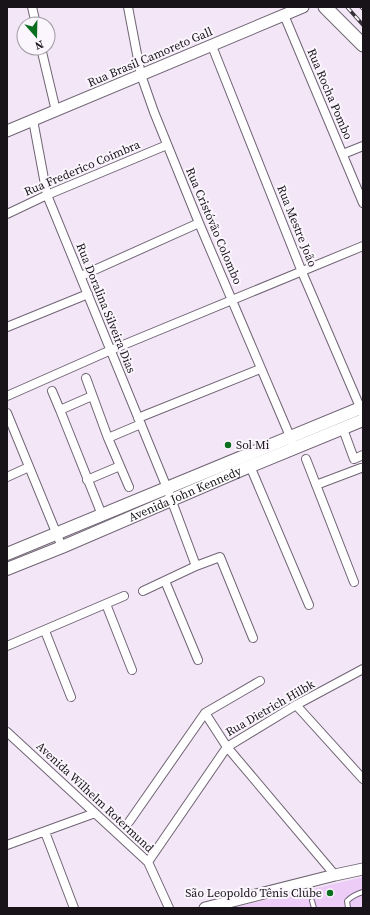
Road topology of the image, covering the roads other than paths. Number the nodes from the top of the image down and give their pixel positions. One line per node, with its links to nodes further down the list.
1 (128, 7): 8 (street, Rua Cristóvão Colombo)
2 (303, 7): 4 (street, Rua Brasil Camoreto Gall)
3 (325, 7): 5 (main road)
4 (284, 16): 6 (street, Rua Brasil Camoreto Gall); 14 (street, Rua Rocha Pombo)
5 (363, 45)
6 (212, 46): 8 (street, Rua Brasil Camoreto Gall); 20 (street, Rua Mestre João)
7 (44, 56): 9 (street)
8 (141, 75): 9 (street, Rua Brasil Camoreto Gall); 12 (street, Rua Cristóvão Colombo)
9 (56, 111): 10 (street, Rua Brasil Camoreto Gall)
10 (33, 120): 11 (street, Rua Brasil Camoreto Gall); 15 (street, Rua Doralina Silveira Dias)
11 (7, 131)
12 (167, 144): 15 (street, Rua Frederico Coimbra); 18 (street, Rua Cristóvão Colombo)
13 (363, 146): 14 (street)
14 (343, 154): 16 (street, Rua Rocha Pombo)
15 (47, 195): 17 (street, Rua Frederico Coimbra); 21 (street, Rua Doralina Silveira Dias)
16 (363, 204)
17 (7, 214)
18 (199, 223): 21 (street); 23 (street, Rua Cristóvão Colombo)
19 (363, 246): 20 (street)
20 (302, 272): 23 (street); 31 (street, Rua Mestre João)
21 (81, 276): 22 (street, Rua Doralina Silveira Dias)
22 (88, 294): 24 (street); 25 (street, Rua Doralina Silveira Dias)
23 (232, 301): 25 (street); 26 (street, Rua Cristóvão Colombo)
24 (7, 327)
25 (111, 350): 29 (street); 35 (street, Rua Doralina Silveira Dias)
26 (260, 369): 35 (street); 37 (street, Rua Cristóvão Colombo)
27 (86, 378): 30 (street)
28 (52, 391): 32 (street)
29 (7, 396)
30 (92, 396): 32 (street); 38 (street)
31 (362, 409): 37 (main road, Avenida John Kennedy)
32 (60, 410): 47 (street)
33 (7, 413): 44 (street)
34 (363, 420): 36 (main road, Avenida John Kennedy)
35 (139, 421): 38 (street); 50 (street, Rua Doralina Silveira Dias)
36 (343, 429): 39 (main road, Avenida John Kennedy); 40 (street)
37 (290, 437): 39 (street, Rua Cristóvão Colombo); 50 (main road, Avenida John Kennedy)
38 (108, 438): 42 (street)
39 (295, 449): 43 (main road, Avenida John Kennedy)
40 (360, 456): 45 (street)
41 (306, 459): 48 (street)
42 (120, 466): 47 (street); 49 (street)
43 (250, 466): 51 (main road, Avenida John Kennedy); 63 (street)
44 (29, 467): 46 (street); 53 (street)
45 (362, 470): 48 (street)
46 (7, 477)
47 (87, 480): 52 (street)
48 (316, 485): 59 (street)
49 (129, 487)
50 (167, 488): 51 (street, Rua Doralina Silveira Dias); 52 (main road, Avenida John Kennedy)
51 (172, 500): 54 (main road, Avenida John Kennedy); 56 (street, Rua Doralina Silveira Dias)
52 (102, 515): 53 (main road, Avenida John Kennedy)
53 (56, 534): 54 (street); 55 (main road, Avenida John Kennedy)
54 (62, 547): 57 (main road, Avenida John Kennedy)
55 (7, 554)
56 (196, 566): 58 (street); 65 (street)
57 (7, 569)
58 (165, 581): 60 (street); 67 (street)
59 (354, 582)
60 (143, 591)
61 (124, 596): 62 (street)
62 (106, 604): 64 (street); 69 (street)
63 (309, 605)
64 (45, 631): 66 (street); 71 (street)
65 (253, 638)
66 (7, 646)
67 (198, 660)
68 (363, 669): 72 (street, Rua Dietrich Hilbk)
69 (132, 670)
70 (260, 681): 73 (street)
71 (71, 696)
72 (296, 705): 75 (street, Rua Dietrich Hilbk); 76 (street)
73 (205, 713): 75 (street); 78 (street)
74 (7, 732): 77 (street, Avenida Wilhelm Rotermund)
75 (228, 747): 81 (street, Rua Dietrich Hilbk); 83 (street)
76 (363, 779)
77 (95, 813): 79 (street); 81 (street, Avenida Wilhelm Rotermund)
78 (129, 822)
79 (45, 832): 80 (street); 86 (street)
80 (7, 845)
81 (148, 862): 87 (street, Avenida Wilhelm Rotermund)
82 (363, 869): 83 (street)
83 (335, 875): 88 (street)
84 (363, 892): 90 (lane)
85 (312, 901): 89 (lane)
86 (74, 908)
87 (169, 908)
88 (205, 908)
89 (314, 908)
90 (348, 908)

